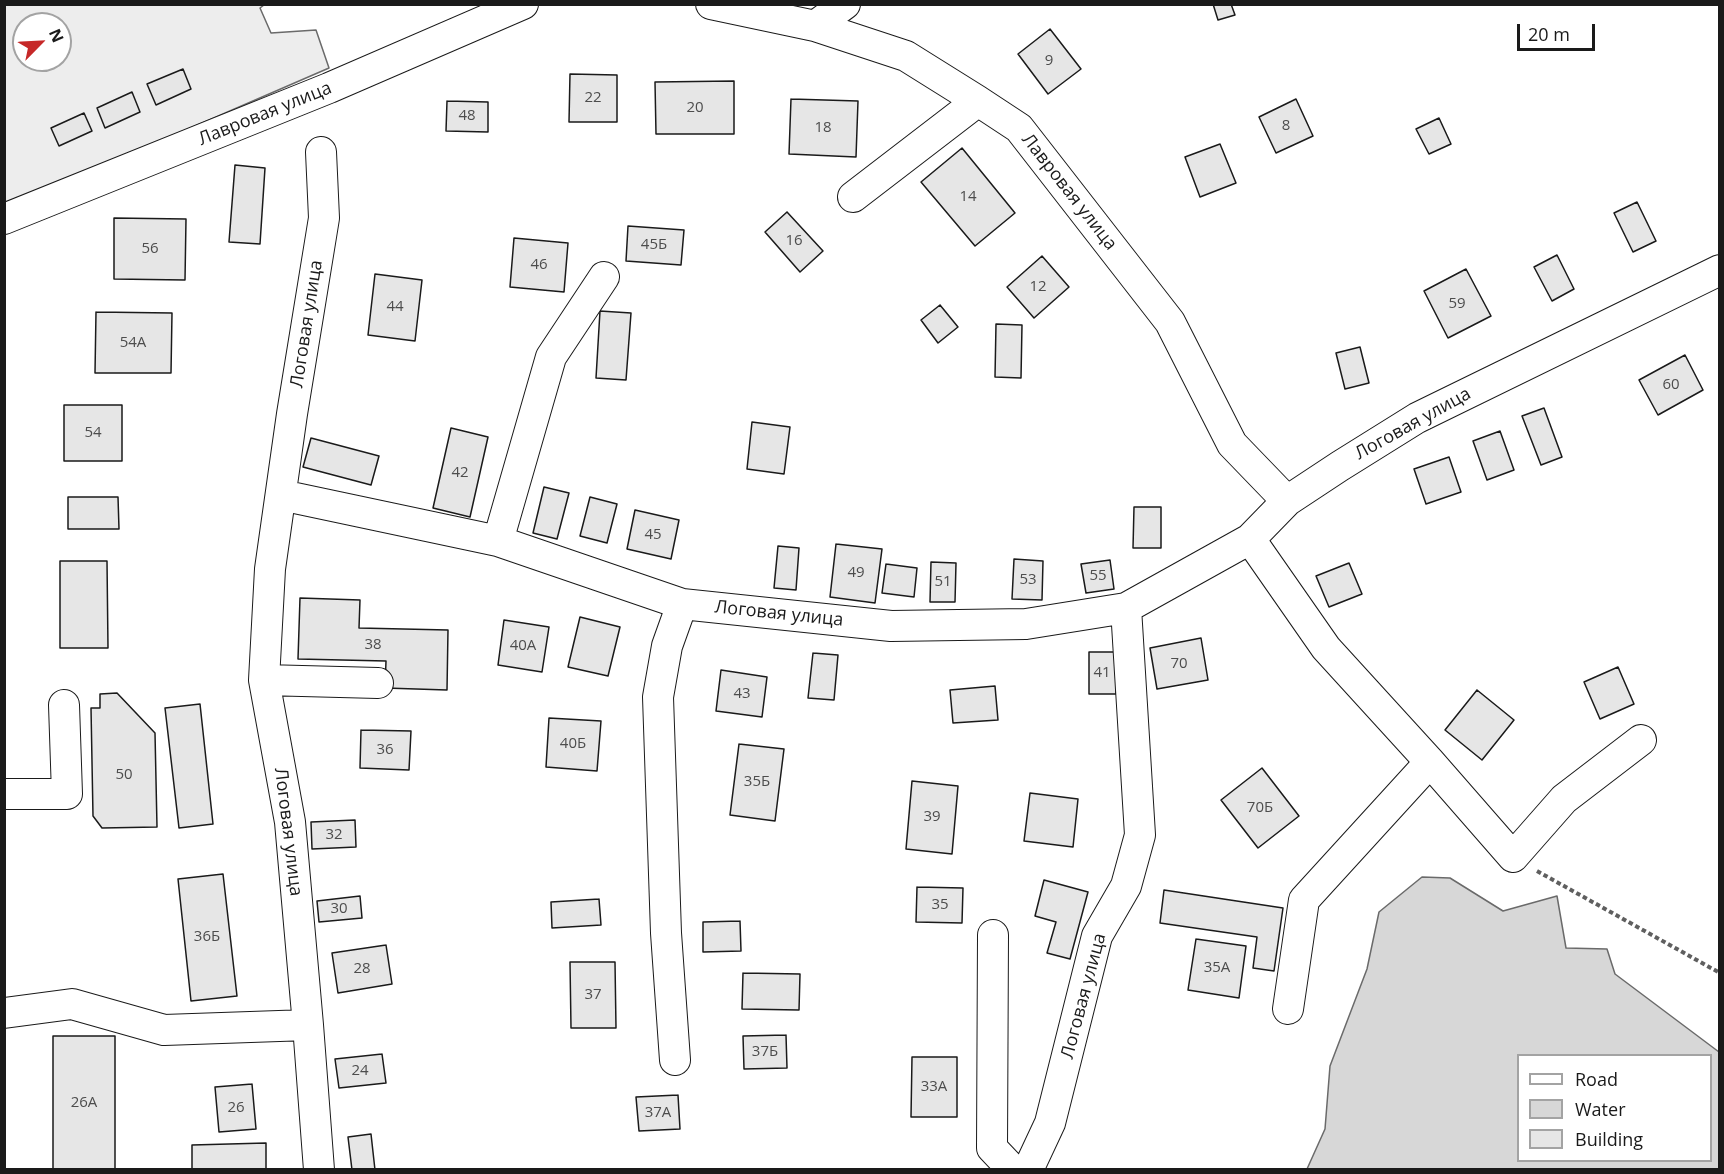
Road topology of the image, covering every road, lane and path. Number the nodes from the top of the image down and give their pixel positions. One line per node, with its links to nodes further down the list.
1 (523, 4): 8 (street, Лавровая улица)
2 (711, 4): 4 (street, Лавровая улица)
3 (845, 4): 4 (street)
4 (815, 26): 5 (street, Лавровая улица)
5 (978, 101): 7 (street); 12 (street, Лавровая улица)
6 (321, 152): 11 (street, Логовая улица)
7 (853, 197)
8 (4, 219)
9 (1719, 270): 12 (street, Логовая улица)
10 (604, 277): 14 (street)
11 (280, 495): 14 (street, Логовая улица); 17 (street, Логовая улица)
12 (1287, 501): 13 (street, Логовая улица)
13 (1250, 538): 16 (street, Логовая улица); 21 (street)
14 (498, 541): 15 (street, Логовая улица)
15 (682, 604): 16 (street, Логовая улица); 29 (street)
16 (1126, 608): 32 (street, Логовая улица)
17 (264, 680): 18 (street); 28 (street, Логовая улица)
18 (378, 683)
19 (64, 705): 22 (street)
20 (1641, 741): 23 (street)
21 (1430, 762): 23 (street); 26 (street)
22 (4, 794)
23 (1513, 857): 25 (path)
24 (993, 935): 31 (street)
25 (1719, 973)
26 (1288, 1009)
27 (4, 1012): 28 (street)
28 (308, 1025): 30 (street, Логовая улица)
29 (675, 1060)
30 (319, 1170)
31 (1014, 1170)
32 (1028, 1170)

